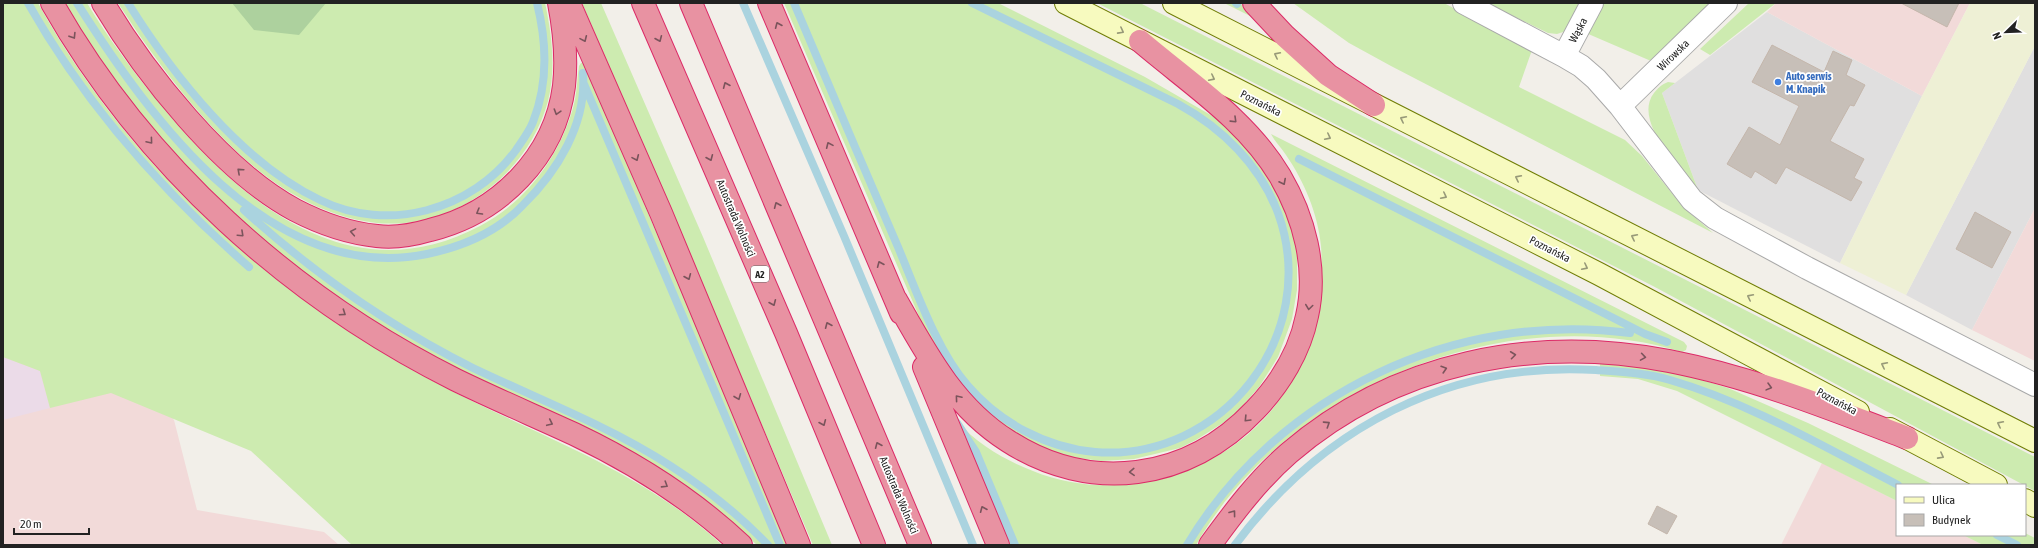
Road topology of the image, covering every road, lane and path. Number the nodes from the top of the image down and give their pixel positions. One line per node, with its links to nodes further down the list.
1 (52, 3): 25 (highway, one-way to 25)
2 (103, 3): 3 (highway, one-way to 2)
3 (559, 3)
4 (569, 3): 26 (highway, one-way to 26)
5 (643, 3): 27 (highway, Autostrada Wolności / A2, one-way to 27)
6 (691, 3): 28 (highway, Autostrada Wolności, one-way to 6)
7 (769, 3): 18 (highway, one-way to 7)
8 (1066, 3): 14 (main road, Poznańska, one-way to 14)
9 (1174, 3): 16 (main road, one-way to 9)
10 (1254, 3): 16 (highway)
11 (1464, 3): 15 (street)
12 (1592, 3): 15 (street, Wąska)
13 (1726, 3): 17 (street, Wirowska)
14 (1140, 41): 18 (highway, one-way to 18); 20 (main road, Poznańska, one-way to 20)
15 (1564, 56): 17 (street)
16 (1374, 105): 21 (main road, one-way to 16)
17 (1620, 106): 19 (street)
18 (896, 300): 29 (highway, one-way to 18)
19 (2035, 385)
20 (1906, 438): 22 (main road, Poznańska, one-way to 22); 30 (highway, one-way to 20)
21 (2035, 441)
22 (1994, 484)
23 (2026, 501): 24 (main road)
24 (2035, 506)
25 (741, 545)
26 (799, 545)
27 (874, 545)
28 (920, 545)
29 (998, 545)
30 (1210, 545)

